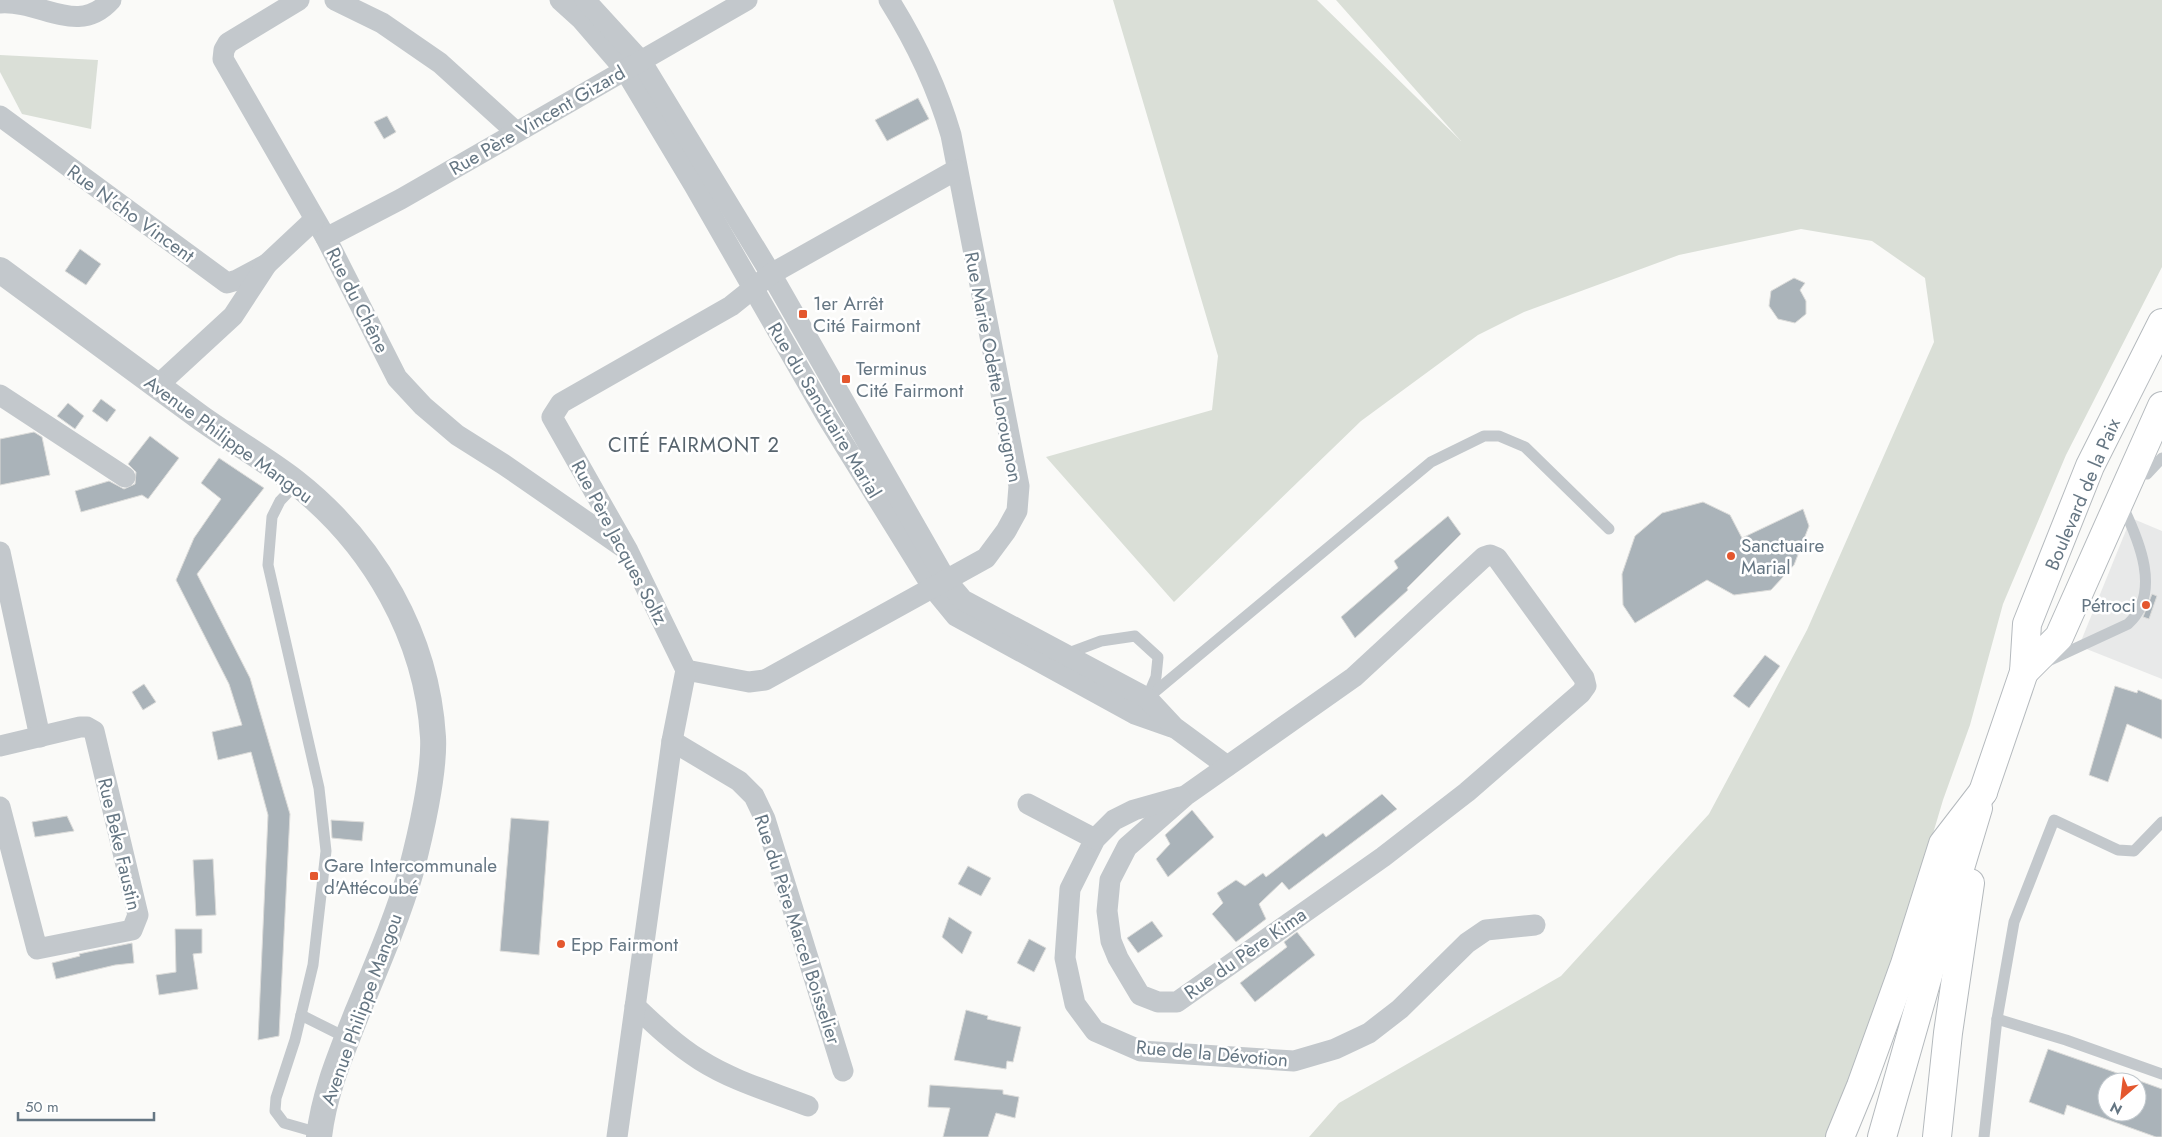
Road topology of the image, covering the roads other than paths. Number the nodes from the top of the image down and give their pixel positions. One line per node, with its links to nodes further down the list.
1 (111, 0): 8 (street)
2 (299, 0): 13 (street, Rue du Chêne)
3 (335, 0): 11 (street)
4 (560, 0): 9 (street, Rue du Sanctuaire Marial)
5 (585, 0): 9 (street, Rue du Sanctuaire Marial)
6 (748, 0): 9 (street, Rue Père Vincent Gizard)
7 (890, 0): 12 (street, Rue Marie Odette Lorougnon)
8 (0, 3)
9 (633, 66): 11 (street, Rue Père Vincent Gizard); 17 (street, Rue du Sanctuaire Marial); 18 (street, Rue du Sanctuaire Marial)
10 (0, 116): 15 (street, Rue N'cho Vincent)
11 (515, 131): 14 (street, Rue Père Vincent Gizard)
12 (956, 170): 17 (street, Rue Père Jacques Soltz); 33 (street, Rue Marie Odette Lorougnon)
13 (314, 220): 14 (street, Rue du Chêne); 15 (street)
14 (326, 238): 31 (street, Rue du Chêne)
15 (267, 264): 20 (street)
16 (0, 270): 20 (street, Avenue Philippe Mangou)
17 (771, 274): 18 (street, Rue Père Jacques Soltz); 23 (street, Rue du Sanctuaire Marial)
18 (753, 288): 24 (street, Rue du Sanctuaire Marial); 31 (street, Rue Père Jacques Soltz)
19 (2162, 323): 36 (main road, Boulevard de la Paix)
20 (157, 386): 28 (street, Avenue Philippe Mangou)
21 (0, 395): 27 (street)
22 (2162, 406): 26 (main road, Boulevard de la Paix)
23 (847, 407): 24 (street); 33 (street, Rue du Sanctuaire Marial)
24 (826, 416): 33 (street, Rue du Sanctuaire Marial)
25 (2162, 458): 26 (lane)
26 (2134, 468): 29 (main road, Boulevard de la Paix)
27 (125, 477)
28 (297, 484): 50 (lane); 52 (street, Avenue Philippe Mangou)
29 (2120, 501): 36 (main road, Boulevard de la Paix); 36 (lane)
30 (1609, 529): 37 (lane)
31 (628, 550): 35 (street, Rue Père Jacques Soltz)
32 (0, 552): 38 (street)
33 (940, 584): 34 (street, Rue du Sanctuaire Marial); 35 (street, Rue Marie Odette Lorougnon); 37 (street, Rue du Sanctuaire Marial)
34 (1065, 654): 37 (street, Rue du Sanctuaire Marial); 37 (lane)
35 (686, 670): 39 (street)
36 (2024, 672): 42 (main road, Boulevard de la Paix)
37 (1141, 706): 41 (street, Rue du Sanctuaire Marial)
38 (40, 737): 40 (street, Rue Beke Faustin); 45 (street, Rue Beke Faustin)
39 (672, 741): 49 (street); 53 (street, Rue du Père Marcel Boisselier)
40 (0, 746)
41 (1227, 766): 43 (street, Rue du Père Kima); 43 (street, Rue du Père Kima)
42 (1983, 792): 58 (main road); 59 (main road); 60 (main road)
43 (1185, 796): 47 (street, Rue de la Dévotion)
44 (1028, 804): 47 (street)
45 (0, 807)
46 (2162, 822): 51 (lane)
47 (1095, 839): 48 (street, Rue de la Dévotion)
48 (1535, 925)
49 (635, 1006): 55 (street); 57 (street)
50 (301, 1016): 52 (lane); 56 (lane)
51 (1997, 1019): 54 (lane); 61 (lane)
52 (347, 1038): 56 (street, Avenue Philippe Mangou)
53 (843, 1071)
54 (2162, 1074)
55 (808, 1106)
56 (319, 1135)
57 (617, 1137)
58 (1840, 1137)
59 (1882, 1137)
60 (1937, 1137)
61 (1984, 1137)

